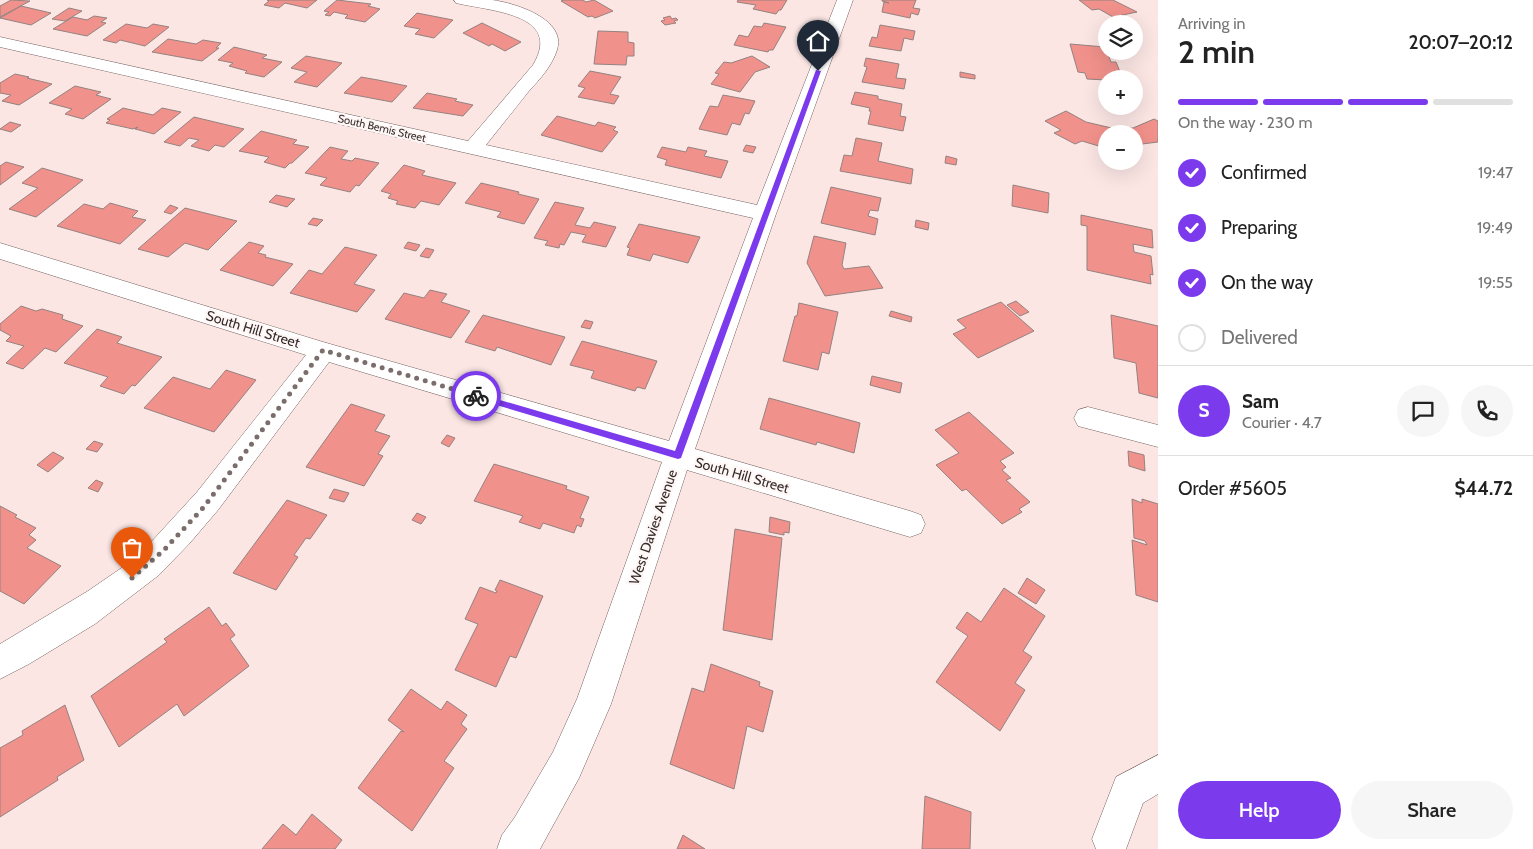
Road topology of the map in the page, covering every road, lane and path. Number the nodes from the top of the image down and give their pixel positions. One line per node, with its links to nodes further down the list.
1 (462, 0): 4 (street)
2 (845, 0): 5 (street, West Davies Avenue)
3 (0, 42): 4 (street, South Bemis Street)
4 (473, 148): 5 (street, South Bemis Street)
5 (765, 214): 10 (street, West Davies Avenue)
6 (0, 251): 7 (street, South Hill Street)
7 (323, 350): 10 (street, South Hill Street); 12 (street)
8 (1088, 418): 9 (street)
9 (1158, 436)
10 (678, 456): 11 (street, South Hill Street); 15 (street, West Davies Avenue)
11 (910, 524)
12 (0, 662)
13 (1158, 773): 14 (street)
14 (1111, 839)
15 (516, 849)

